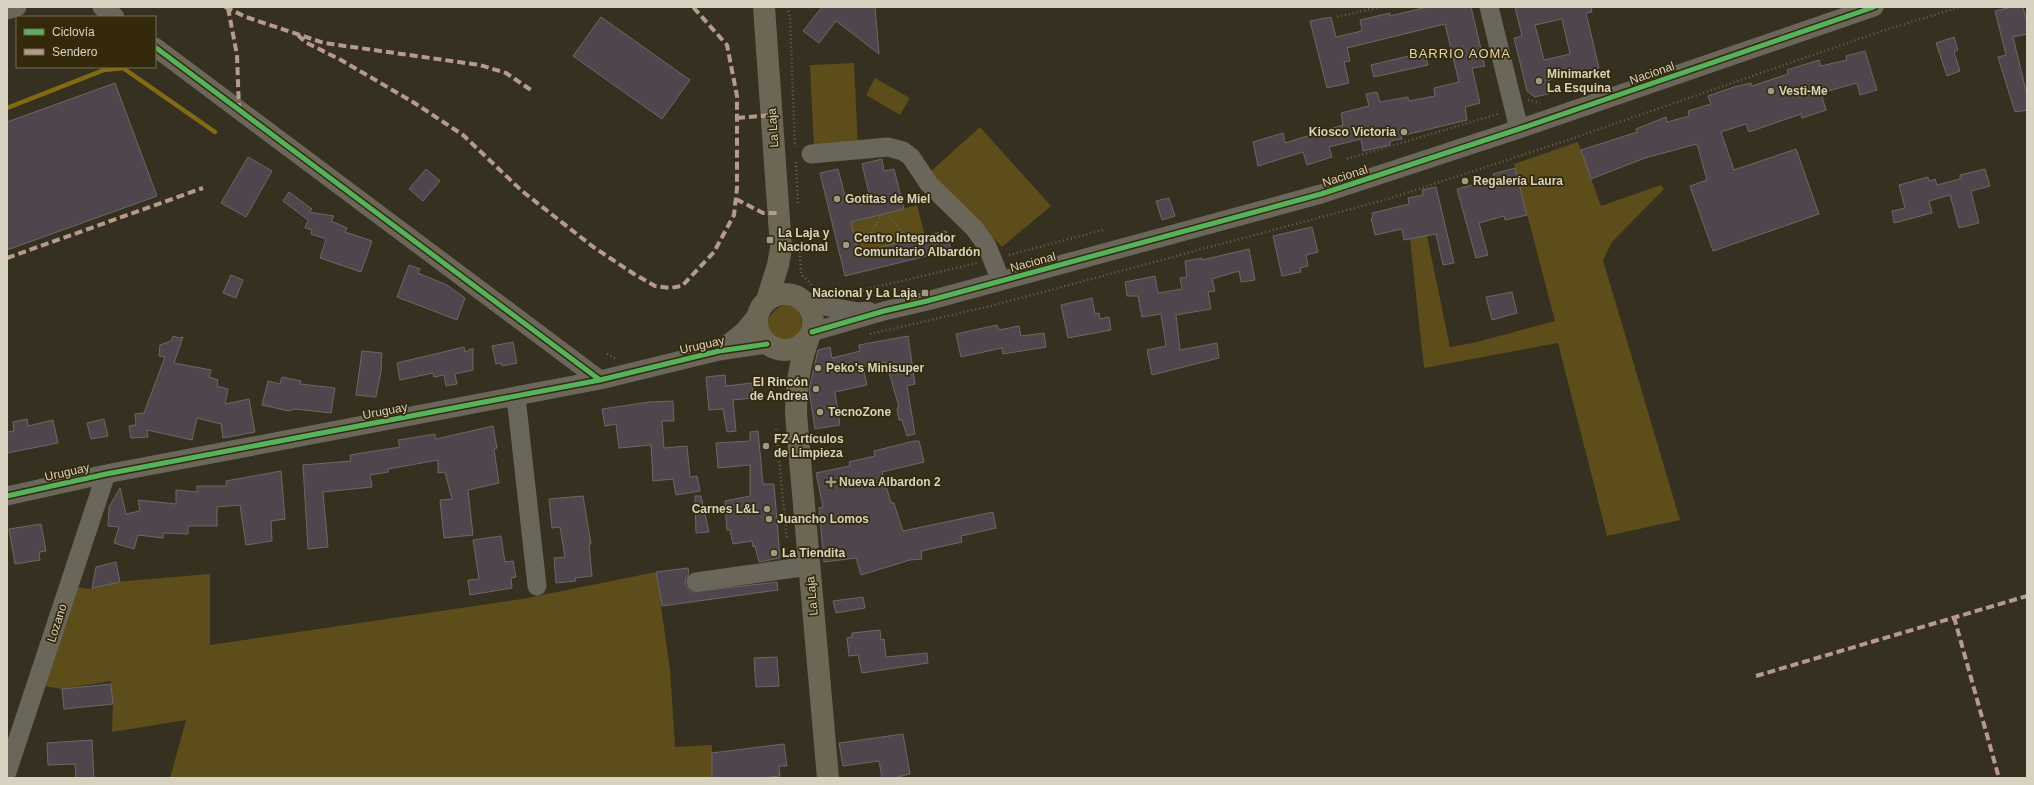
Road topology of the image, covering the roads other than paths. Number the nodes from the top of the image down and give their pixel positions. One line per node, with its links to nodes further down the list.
1 (17, 7): 6 (street)
2 (102, 7): 7 (street)
3 (1489, 7): 9 (street)
4 (1874, 7): 9 (street, Nacional)
5 (763, 8): 11 (main road, La Laja)
6 (7, 10)
7 (114, 16)
8 (156, 48): 19 (street)
9 (1519, 130): 12 (street, Nacional)
10 (801, 153): 12 (street)
11 (790, 249): 13 (main road, La Laja); 14 (main road, La Laja)
12 (1001, 281): 15 (street, Nacional)
13 (807, 296): 14 (main road); 15 (street, Nacional); 16 (main road)
14 (763, 307): 17 (main road); 18 (street, Uruguay)
15 (884, 311): 16 (street, Nacional)
16 (810, 335): 17 (main road); 21 (main road, La Laja)
17 (769, 346): 18 (street, Uruguay); 21 (main road, La Laja)
18 (719, 351): 19 (street, Uruguay)
19 (600, 380): 20 (street, Uruguay)
20 (516, 397): 22 (street, Uruguay); 26 (street)
21 (796, 414): 24 (main road, La Laja)
22 (106, 474): 23 (street, Uruguay); 27 (street, Lozano)
23 (7, 496)
24 (809, 566): 25 (street); 29 (main road, La Laja)
25 (696, 582)
26 (537, 586)
27 (12, 744): 28 (street, Lozano)
28 (7, 772)
29 (828, 778)

